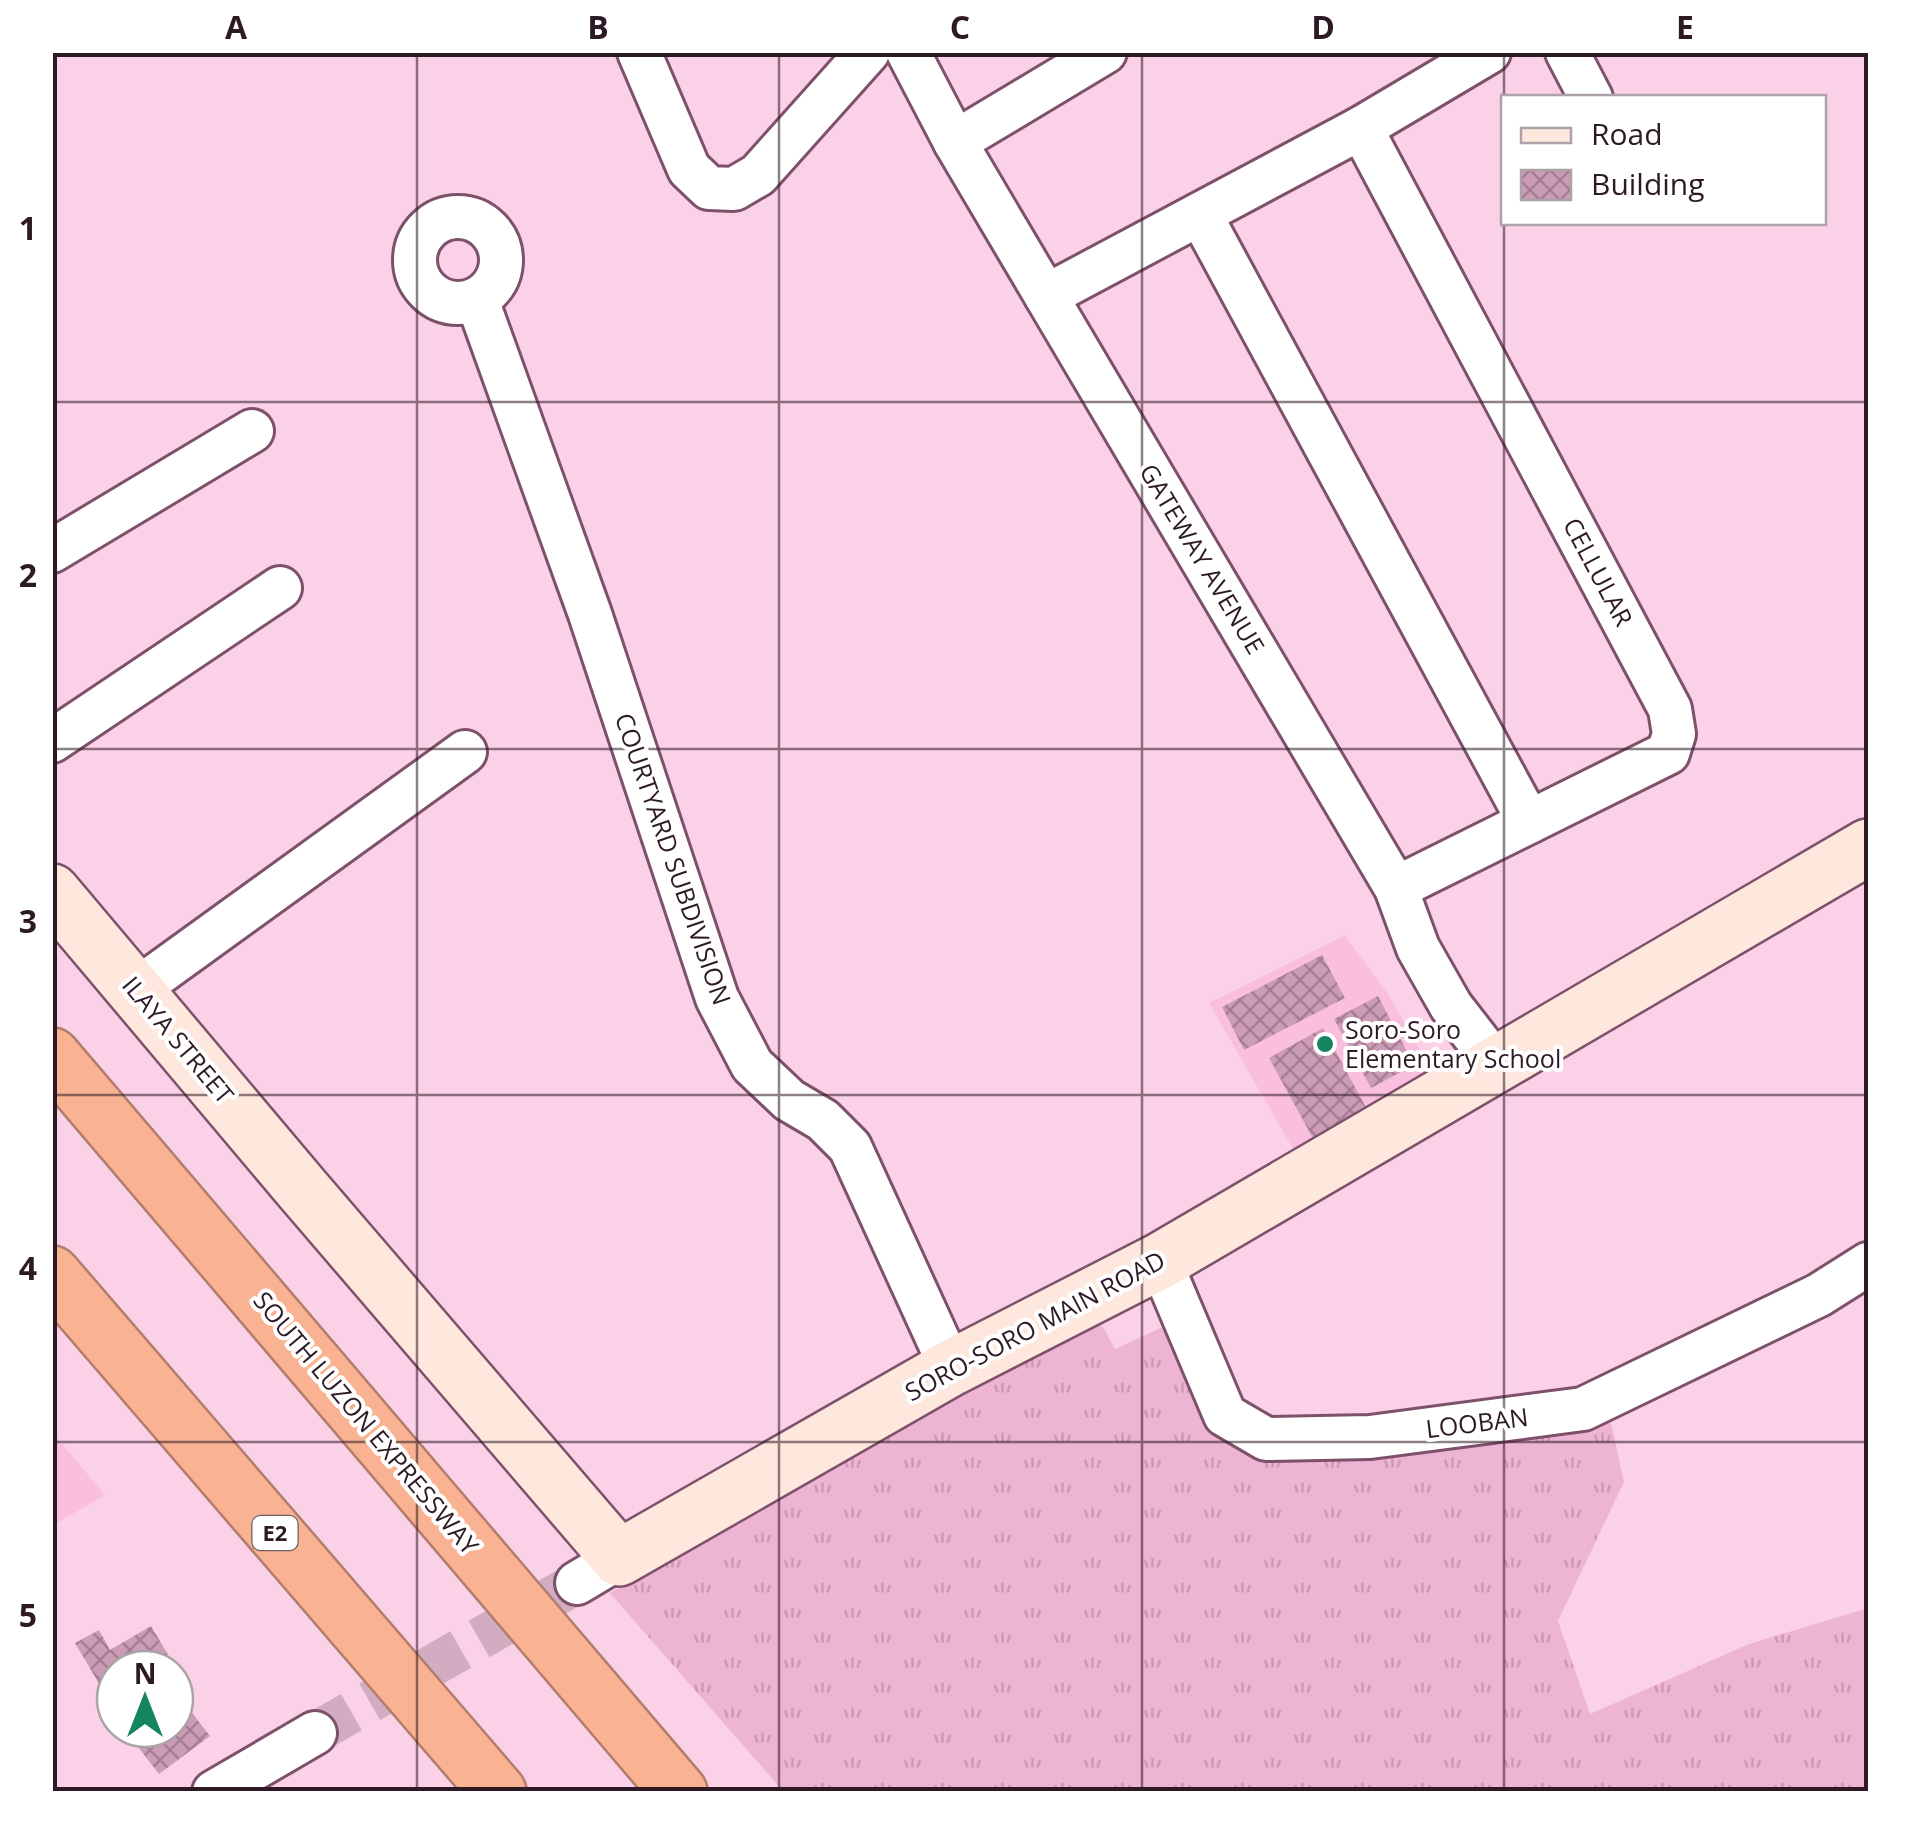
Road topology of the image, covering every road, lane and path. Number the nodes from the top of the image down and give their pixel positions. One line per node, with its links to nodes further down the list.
1 (638, 52): 2 (street)
2 (868, 52)
3 (908, 52): 9 (street, GATEWAY AVENUE)
4 (1104, 52): 9 (street)
5 (1489, 52): 8 (street)
6 (1566, 52): 7 (street)
7 (1589, 95)
8 (1362, 128): 10 (street); 18 (street, CELLULAR)
9 (955, 142): 11 (street, GATEWAY AVENUE)
10 (1200, 214): 11 (street); 18 (street)
11 (1046, 296): 20 (street, GATEWAY AVENUE)
12 (478, 300): 29 (street, COURTYARD SUBDIVISION)
13 (252, 431): 14 (street)
14 (52, 551)
15 (280, 588): 16 (street)
16 (52, 741)
17 (465, 752): 22 (street)
18 (1529, 822): 20 (street, CELLULAR)
19 (1868, 847): 24 (street, SORO-SORO MAIN ROAD)
20 (1396, 888): 24 (street, GATEWAY AVENUE)
21 (52, 892): 22 (street, ILAYA STREET)
22 (136, 990): 25 (street, ILAYA STREET)
23 (52, 1056): 33 (highway, SOUTH LUZON EXPRESSWAY)
24 (1496, 1064): 26 (street, SORO-SORO MAIN ROAD)
25 (303, 1190): 29 (street, SORO-SORO MAIN ROAD)
26 (1160, 1261): 27 (street, LOOBAN); 29 (street, SORO-SORO MAIN ROAD)
27 (1868, 1264)
28 (52, 1274): 32 (highway, E2)
29 (952, 1368)
30 (315, 1733): 31 (street)
31 (214, 1792)
32 (498, 1792)
33 (679, 1792)

